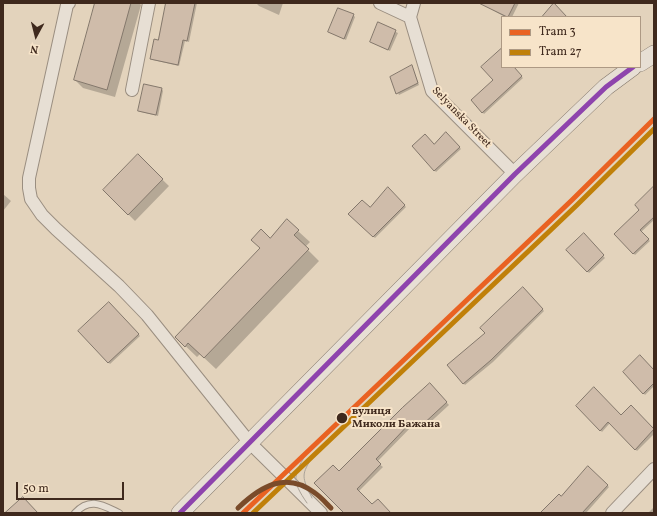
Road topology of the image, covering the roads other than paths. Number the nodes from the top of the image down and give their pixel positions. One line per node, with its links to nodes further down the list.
1 (69, 3): 11 (street)
2 (149, 3): 9 (street)
3 (380, 3): 5 (street)
4 (414, 3): 5 (street)
5 (410, 17): 10 (street, Selyanska Street)
6 (654, 54): 7 (street)
7 (641, 61)
8 (632, 68): 10 (street)
9 (132, 90)
10 (515, 174): 11 (street)
11 (249, 442): 15 (street); 16 (street)
12 (654, 469): 17 (street)
13 (75, 513): 14 (lane)
14 (119, 513)
15 (180, 513)
16 (321, 513)
17 (612, 513)

